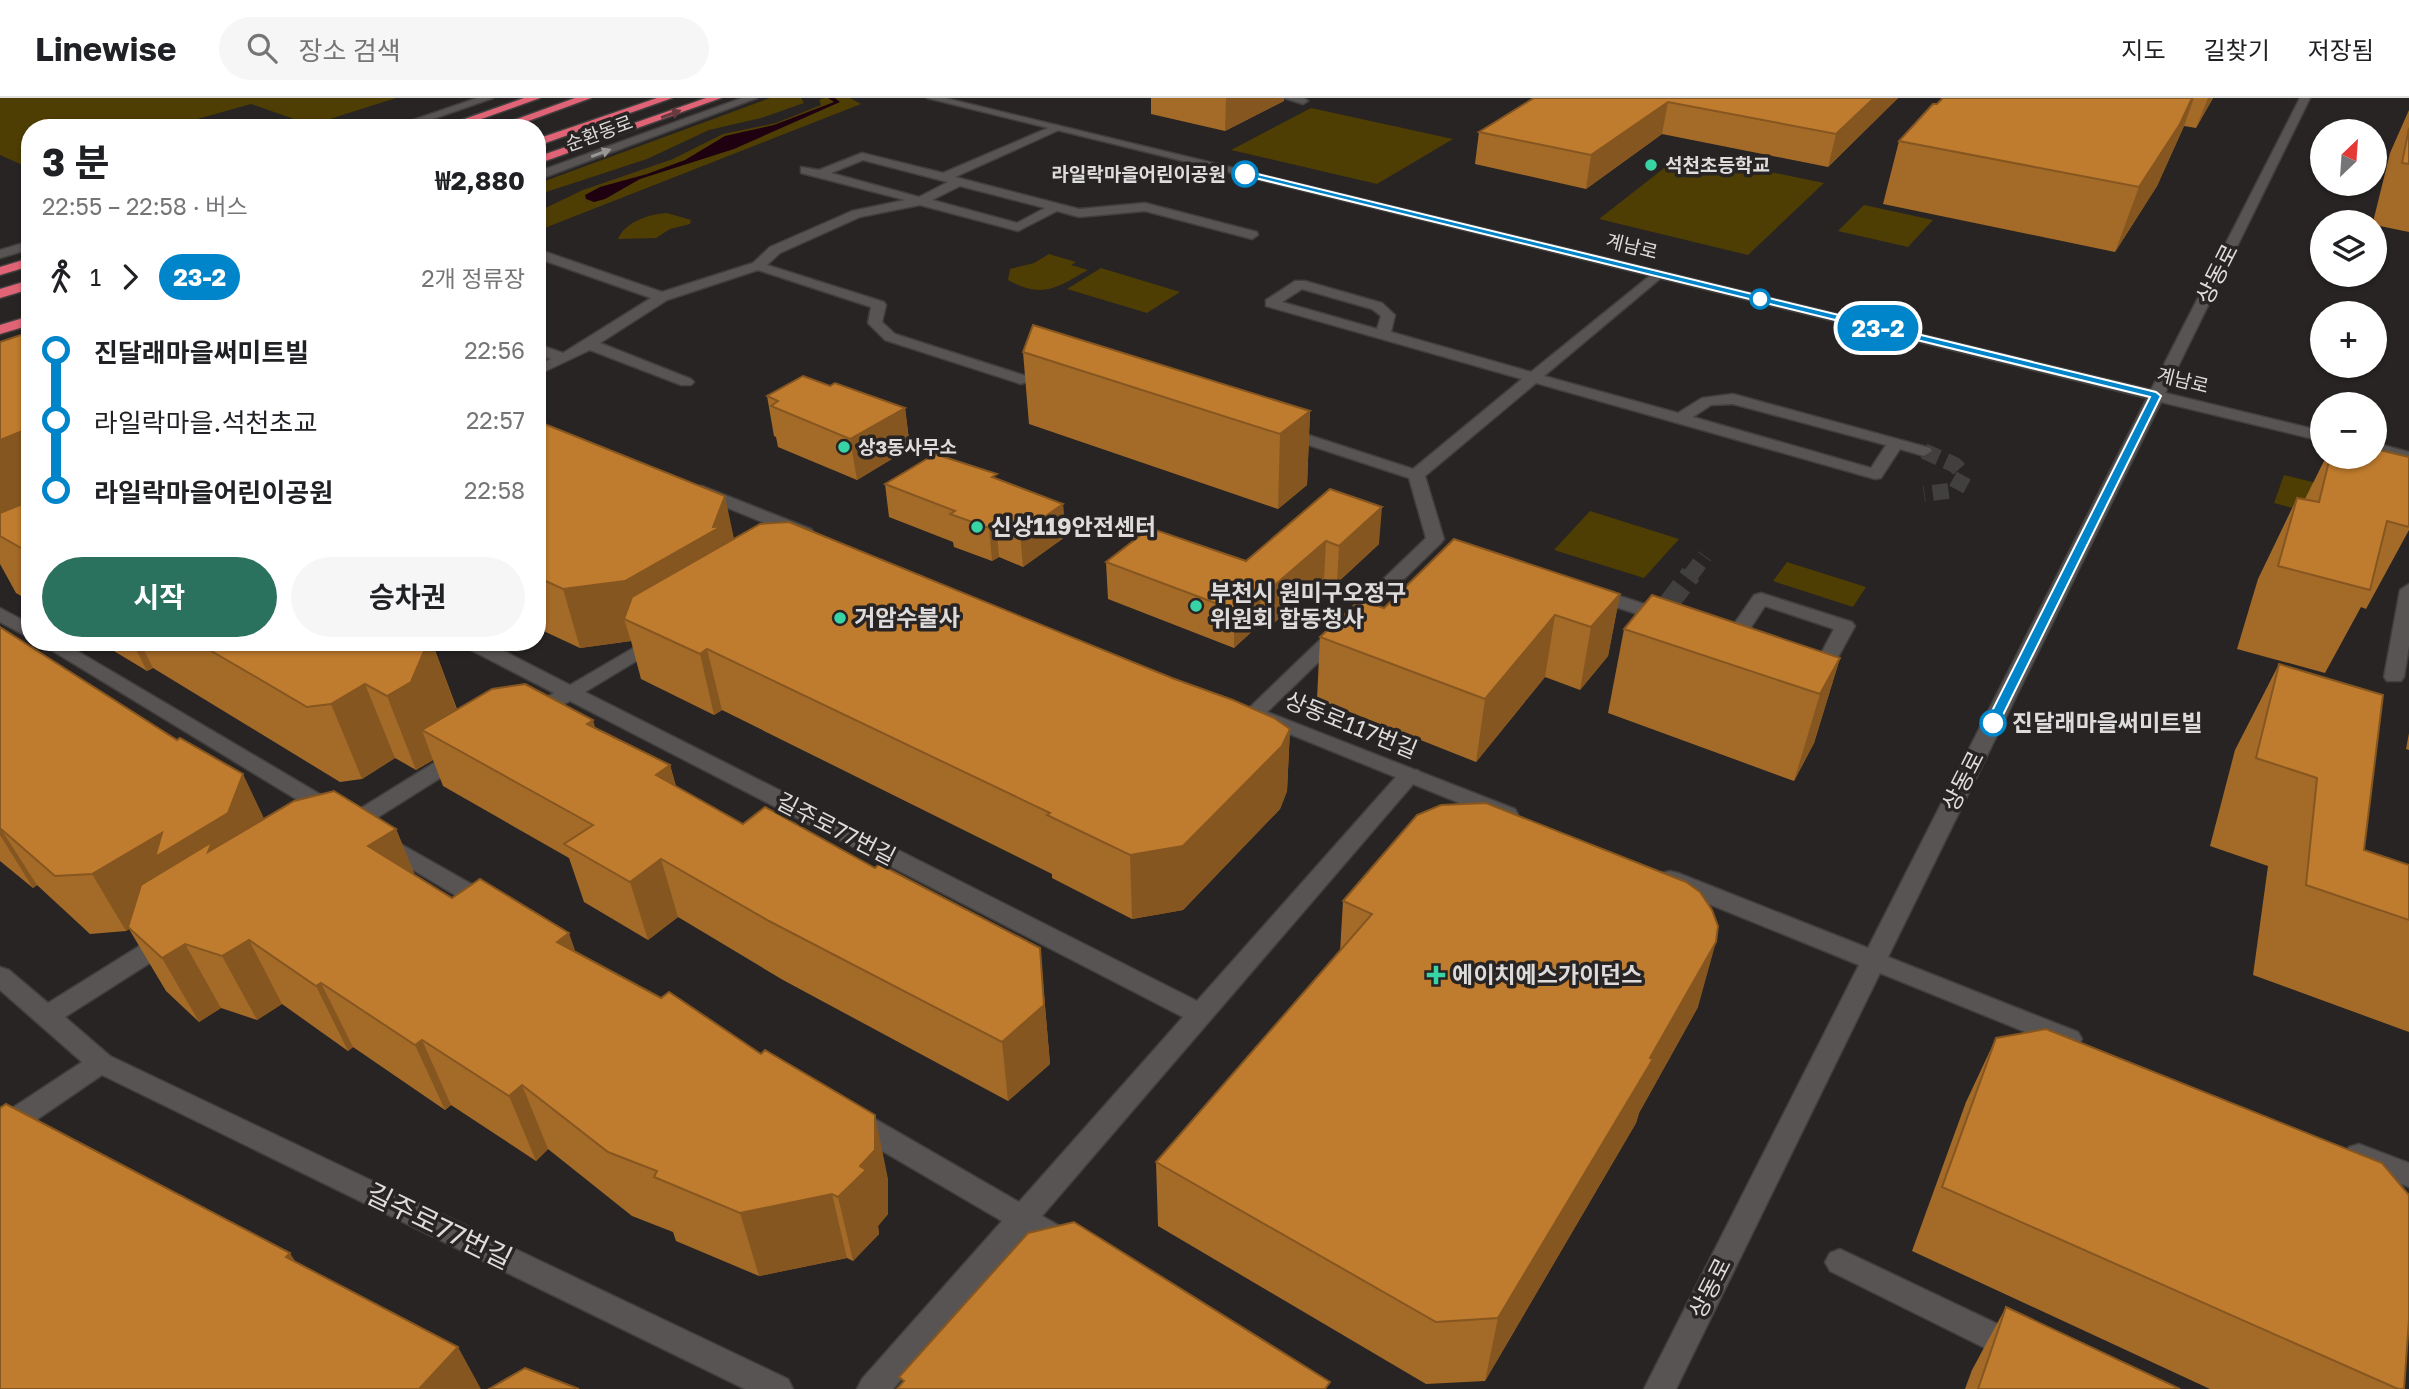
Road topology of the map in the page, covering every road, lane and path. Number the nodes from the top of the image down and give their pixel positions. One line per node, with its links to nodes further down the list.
1 (488, 98): 11 (street)
2 (535, 98): 12 (highway)
3 (586, 98): 13 (highway)
4 (667, 98): 15 (highway)
5 (716, 98): 16 (highway, one-way to 5)
6 (752, 98): 18 (street, 순환동로, one-way to 6)
7 (932, 98): 14 (street, 계남로)
8 (1289, 98): 10 (street)
9 (2305, 98): 45 (street, 상동로)
10 (1303, 101)
11 (423, 119)
12 (471, 119)
13 (524, 119)
14 (1055, 128): 20 (street); 31 (street, 계남로)
15 (546, 140)
16 (546, 158)
17 (805, 170): 19 (street)
18 (546, 173)
19 (820, 174): 20 (street); 22 (street)
20 (944, 177): 21 (street)
21 (959, 182): 22 (street); 23 (street)
22 (920, 201): 23 (street); 29 (street)
23 (1056, 207): 24 (street)
24 (1252, 235)
25 (21, 247): 26 (street)
26 (0, 254)
27 (546, 256): 34 (street)
28 (21, 265): 30 (highway)
29 (758, 266): 34 (street); 43 (street)
30 (0, 271)
31 (1657, 274): 42 (street); 45 (street, 계남로)
32 (21, 287): 33 (highway)
33 (0, 294)
34 (663, 297): 38 (street)
35 (21, 323): 36 (highway)
36 (0, 330)
37 (1383, 334): 37 (street); 42 (street)
38 (589, 344): 40 (street); 44 (street)
39 (546, 352): 40 (street)
40 (564, 359): 41 (street)
41 (546, 367)
42 (1534, 376): 46 (street); 53 (street)
43 (1021, 380)
44 (686, 382)
45 (2156, 396): 48 (street, 계남로); 77 (street, 상동로)
46 (1681, 418): 49 (street); 49 (street)
47 (1271, 428): 53 (street)
48 (2310, 433)
49 (1896, 443): 50 (street)
50 (1924, 451)
51 (2387, 451): 52 (street)
52 (2409, 457)
53 (1416, 475): 70 (street, 상동로117번길)
54 (680, 482): 55 (street)
55 (799, 554)
56 (1580, 589): 59 (street)
57 (2409, 590): 66 (street)
58 (0, 614): 60 (street)
59 (1684, 624)
60 (21, 627)
61 (673, 631): 67 (street)
62 (1733, 640): 65 (street)
63 (63, 651): 72 (street)
64 (487, 651): 67 (street, 길주로77번길)
65 (1796, 661)
66 (2394, 677)
67 (570, 694): 68 (street); 79 (street, 길주로77번길)
68 (518, 720)
69 (474, 747): 72 (street)
70 (1410, 775): 71 (street, 상동로117번길); 79 (street)
71 (1526, 821)
72 (352, 823): 73 (street); 75 (street)
73 (328, 838)
74 (1654, 873): 77 (street)
75 (508, 915)
76 (188, 927): 80 (street)
77 (1873, 961): 81 (street); 93 (street, 상동로)
78 (0, 976): 80 (street, 길주로77번길)
79 (1202, 1015): 87 (street)
80 (47, 1016): 82 (street, 길주로77번길)
81 (2090, 1048)
82 (101, 1063): 84 (street); 91 (street, 길주로77번길)
83 (831, 1106): 87 (street)
84 (0, 1130)
85 (2332, 1144): 86 (street)
86 (2409, 1175)
87 (1022, 1219): 88 (street); 92 (street)
88 (1093, 1260)
89 (1840, 1262): 90 (street)
90 (2039, 1359)
91 (777, 1389)
92 (873, 1389)
93 (1660, 1389)

